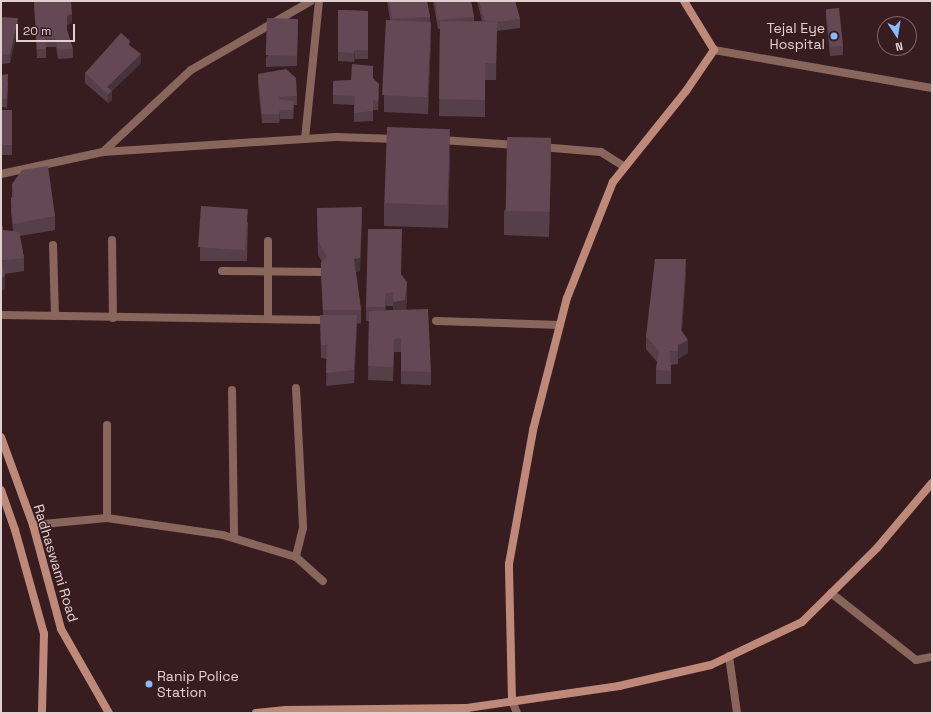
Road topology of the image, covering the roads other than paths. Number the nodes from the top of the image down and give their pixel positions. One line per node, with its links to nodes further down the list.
1 (311, 1): 9 (street)
2 (319, 1): 6 (street)
3 (684, 1): 4 (street)
4 (714, 50): 5 (street); 10 (street)
5 (932, 88)
6 (305, 138): 7 (street); 9 (street)
7 (407, 139)
8 (431, 140): 10 (street)
9 (103, 152): 11 (street)
10 (625, 167): 24 (street)
11 (1, 174)
12 (112, 240): 20 (street)
13 (268, 241): 16 (street)
14 (53, 245): 19 (street)
15 (222, 271): 16 (street)
16 (268, 271): 17 (street); 21 (street)
17 (322, 272)
18 (1, 316): 19 (street)
19 (55, 316): 20 (street)
20 (113, 318): 21 (street)
21 (268, 320): 22 (street)
22 (322, 320)
23 (436, 321): 24 (street)
24 (560, 325): 39 (street)
25 (296, 388): 34 (street)
26 (232, 390): 33 (street)
27 (107, 425): 31 (street)
28 (1, 437): 32 (street, Radhaswami Road)
29 (932, 483): 36 (street)
30 (1, 490): 40 (street, Radhaswami Road)
31 (107, 518): 32 (street); 33 (street)
32 (33, 525): 41 (street, Radhaswami Road)
33 (234, 538): 34 (street)
34 (296, 557): 35 (street)
35 (322, 581)
36 (831, 593): 37 (street); 38 (street)
37 (729, 656): 39 (street); 44 (street)
38 (932, 657)
39 (512, 701): 42 (street); 43 (street)
40 (42, 713)
41 (109, 713)
42 (256, 713)
43 (517, 713)
44 (737, 713)

